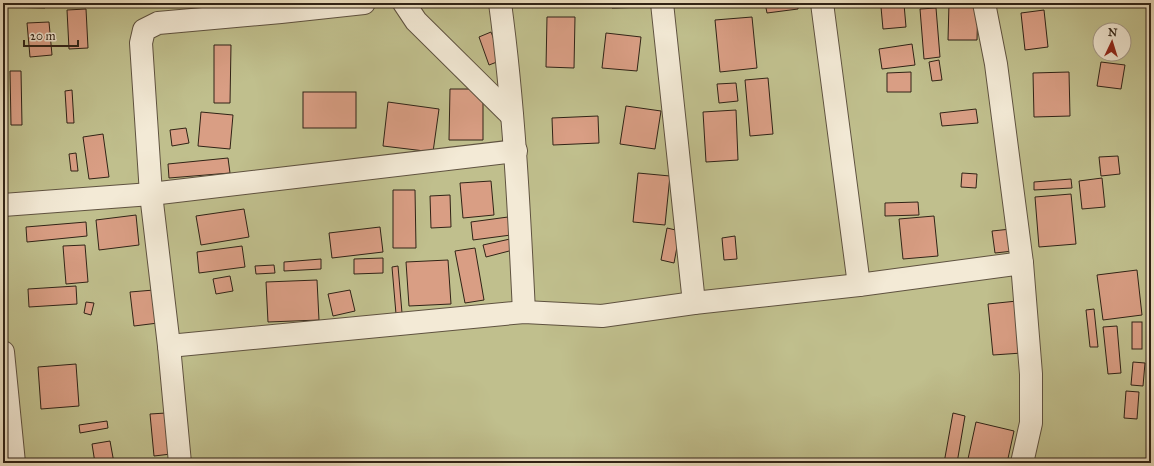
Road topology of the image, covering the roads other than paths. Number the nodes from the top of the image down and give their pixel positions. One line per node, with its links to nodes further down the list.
1 (364, 3): 9 (street)
2 (404, 3): 7 (street)
3 (500, 3): 7 (street)
4 (662, 3): 13 (street)
5 (822, 3): 12 (street)
6 (984, 3): 11 (street)
7 (512, 116): 8 (street)
8 (516, 151): 9 (street); 14 (street)
9 (151, 194): 10 (street); 15 (street)
10 (3, 205)
11 (1022, 263): 12 (street); 19 (street)
12 (859, 285): 13 (street)
13 (694, 303): 14 (street)
14 (524, 312): 15 (street)
15 (169, 346): 18 (street)
16 (3, 352): 17 (street)
17 (14, 463)
18 (180, 463)
19 (1022, 463)

